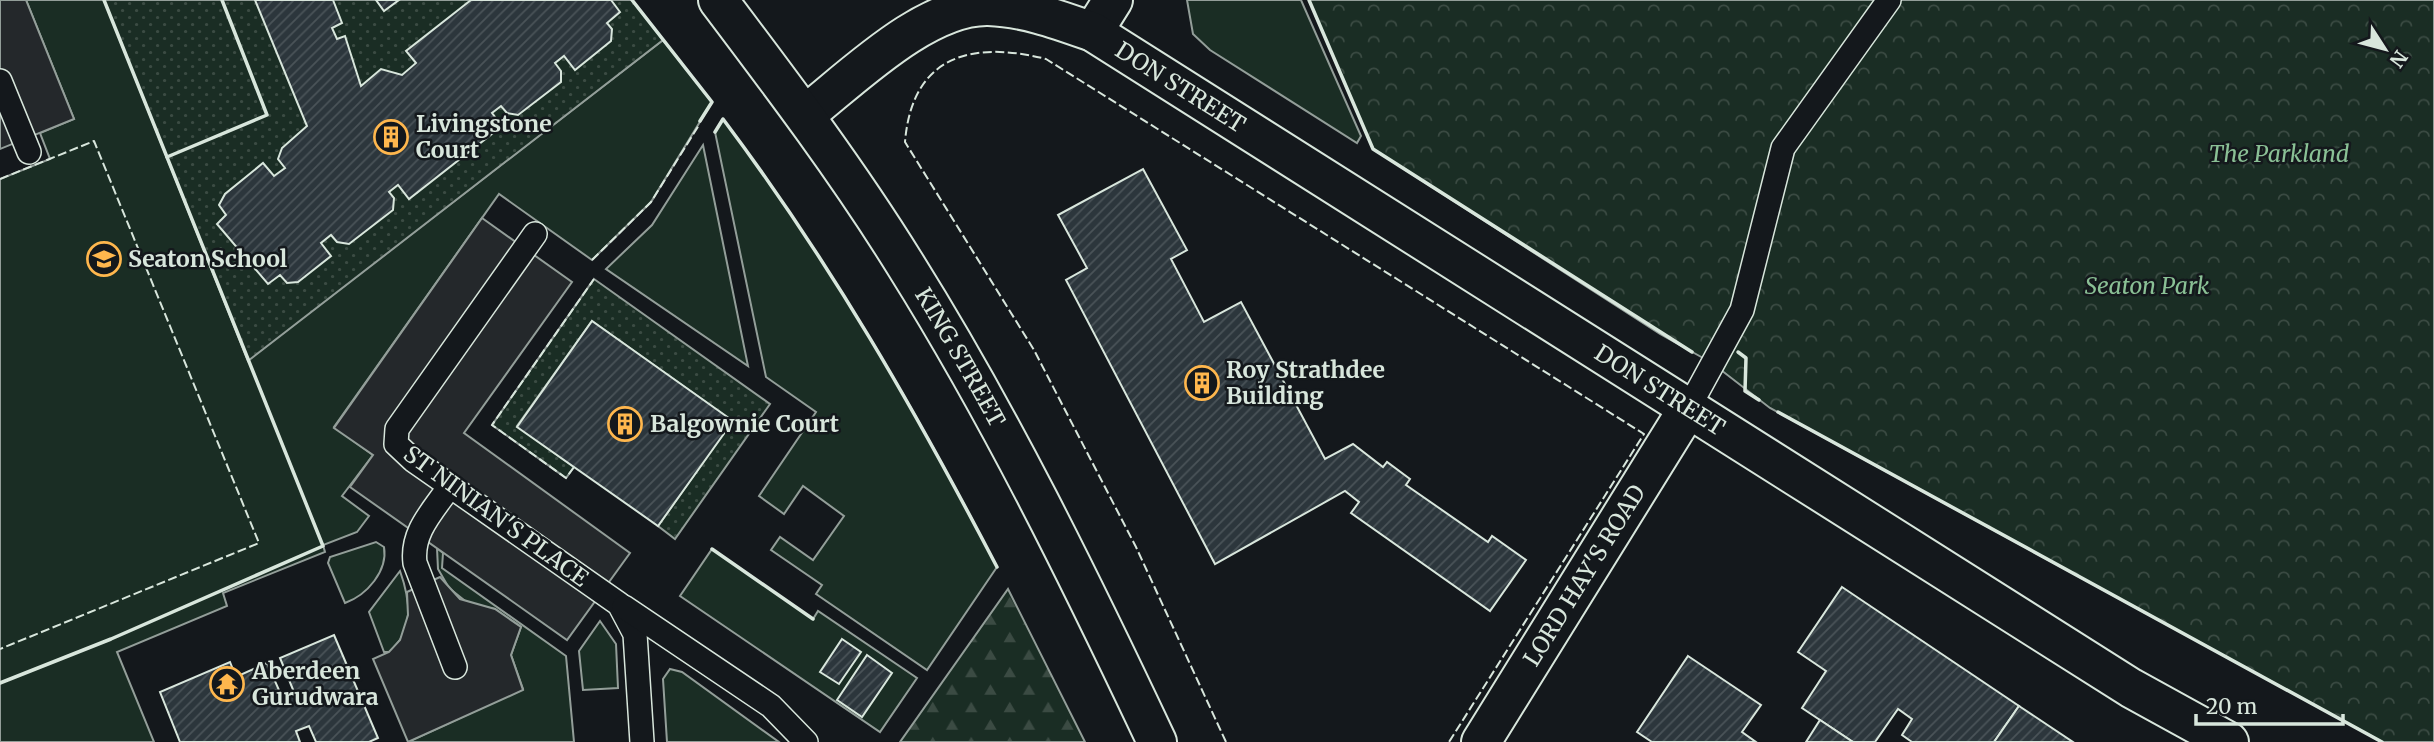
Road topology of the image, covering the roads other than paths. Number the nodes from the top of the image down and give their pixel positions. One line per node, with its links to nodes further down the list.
1 (719, 0): 6 (street, KING STREET)
2 (1113, 0): 4 (street, DON STREET)
3 (1889, 0): 9 (lane)
4 (1093, 32): 6 (street, DON STREET); 9 (street, DON STREET)
5 (0, 81): 7 (lane)
6 (804, 115): 15 (street, KING STREET)
7 (29, 152)
8 (536, 234): 10 (lane, ST NINIAN'S PLACE)
9 (1689, 407): 16 (street, LORD HAY'S ROAD); 17 (street, DON STREET)
10 (450, 486): 11 (lane, ST NINIAN'S PLACE); 12 (lane)
11 (619, 604): 13 (lane); 14 (lane, ST NINIAN'S PLACE)
12 (455, 667)
13 (806, 738)
14 (642, 742)
15 (1157, 742)
16 (1480, 742)
17 (2229, 742)

